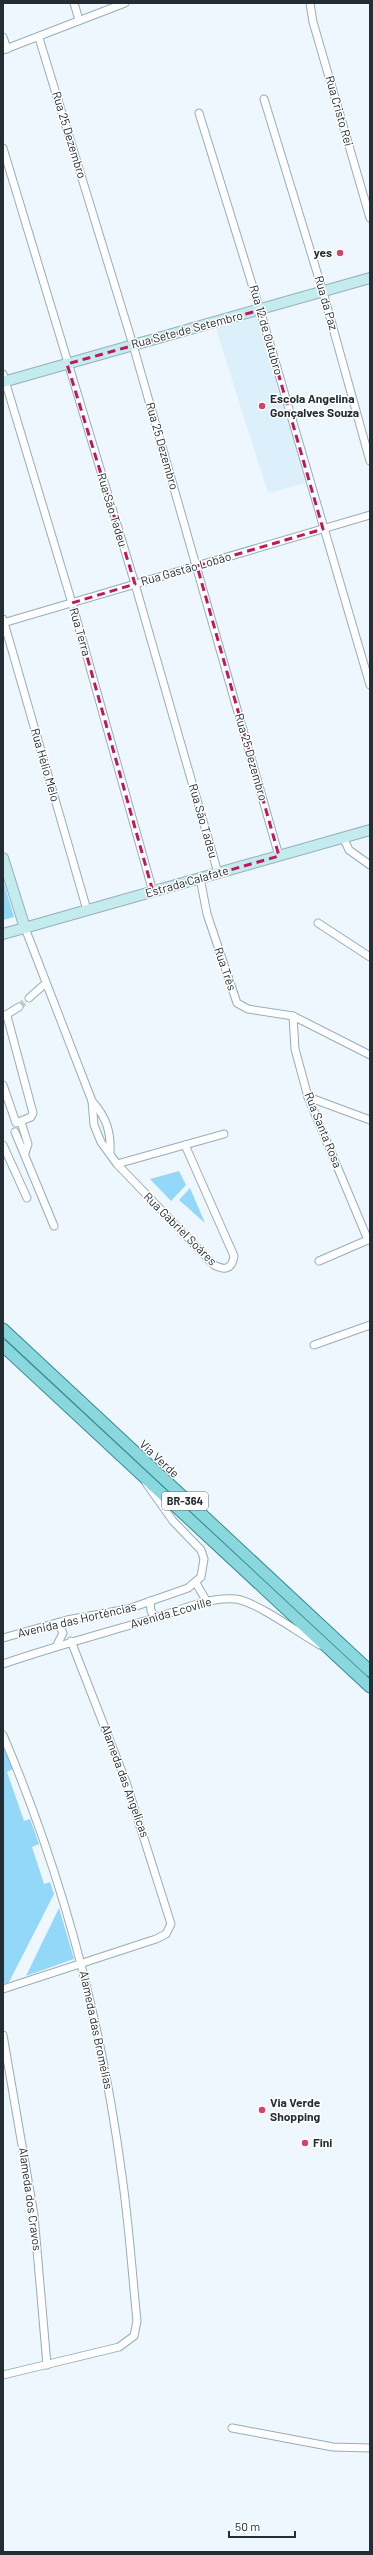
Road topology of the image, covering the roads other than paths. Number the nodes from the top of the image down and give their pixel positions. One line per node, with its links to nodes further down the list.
1 (74, 3): 4 (street)
2 (124, 3): 4 (street)
3 (310, 3): 11 (street, Rua Cristo Rei)
4 (79, 20): 6 (street)
5 (3, 37): 7 (street)
6 (39, 38): 7 (street); 15 (street, Rua 25 Dezembro)
7 (5, 50)
8 (264, 99): 13 (street, Rua da Paz)
9 (199, 113): 14 (street, Rua 12 de Outubro)
10 (3, 148): 16 (street, Rua São Tadeu)
11 (370, 218)
12 (370, 278): 13 (street, Rua Sete de Setembro)
13 (323, 292): 14 (street, Rua Sete de Setembro); 18 (street, Rua da Paz)
14 (260, 310): 15 (street, Rua Sete de Setembro); 20 (street, Rua 12 de Outubro)
15 (133, 345): 16 (street, Rua Sete de Setembro); 21 (street, Rua 25 Dezembro)
16 (67, 364): 17 (street, Rua Sete de Setembro); 22 (street, Rua São Tadeu)
17 (4, 379): 23 (street, Rua Terra)
18 (370, 461)
19 (370, 515): 20 (street, Rua Gastão Lobão)
20 (323, 528): 21 (street, Rua Gastão Lobão); 25 (street, Rua 12 de Outubro)
21 (197, 566): 22 (street, Rua Gastão Lobão); 28 (street, Rua 25 Dezembro)
22 (135, 584): 23 (street, Rua Gastão Lobão); 31 (street, Rua São Tadeu)
23 (72, 603): 24 (street, Rua Gastão Lobão); 33 (street, Rua Terra)
24 (3, 622): 34 (street, Rua Hélio Melo)
25 (370, 685)
26 (370, 830): 27 (street, Estrada Calafate)
27 (343, 837): 28 (street, Estrada Calafate); 30 (street)
28 (279, 856): 31 (street, Estrada Calafate)
29 (3, 858): 36 (street)
30 (370, 865)
31 (218, 873): 32 (street, Estrada Calafate)
32 (200, 878): 33 (street, Estrada Calafate); 43 (street, Rua Três)
33 (153, 892): 34 (street, Estrada Calafate)
34 (87, 910): 36 (street, Estrada Calafate)
35 (318, 923): 38 (street)
36 (24, 928): 37 (street, Estrada Calafate); 39 (street, Rua Gabriel Soáres)
37 (3, 934)
38 (370, 957)
39 (46, 983): 40 (street); 47 (street, Rua Gabriel Soáres)
40 (29, 998)
41 (19, 1007): 42 (street)
42 (5, 1016): 49 (street)
43 (293, 1016): 44 (street, Rua Três); 46 (street, Rua Santa Rosa)
44 (370, 1055)
45 (3, 1086): 49 (street)
46 (308, 1097): 48 (street); 59 (street, Rua Santa Rosa)
47 (92, 1101): 54 (street, Rua Gabriel Soáres); 54 (street, Rua Gabriel Soáres)
48 (370, 1120)
49 (21, 1122): 55 (street)
50 (16, 1132): 55 (street)
51 (224, 1134): 52 (street)
52 (185, 1145): 56 (street); 56 (street, Rua Gabriel Soáres)
53 (3, 1146): 57 (street)
54 (110, 1152): 56 (street, Rua Gabriel Soáres)
55 (25, 1154): 58 (street)
56 (117, 1164)
57 (27, 1198)
58 (54, 1226)
59 (369, 1239): 60 (street)
60 (319, 1262)
61 (370, 1325): 63 (street)
62 (3, 1329): 76 (main road, Via Verde / BR-364)
63 (314, 1345)
64 (3, 1346): 65 (main road, Via Verde / BR-364)
65 (134, 1466): 66 (street, Via Verde); 74 (main road, Via Verde / BR-364)
66 (196, 1583): 67 (street, Avenida das Horténcias); 68 (street)
67 (150, 1601): 69 (street); 70 (street, Avenida das Horténcias)
68 (206, 1602): 69 (street, Avenida Ecoville); 74 (street, Avenida Ecoville)
69 (156, 1618): 72 (street, Avenida Ecoville)
70 (58, 1623): 71 (street, Avenida das Horténcias); 73 (street)
71 (3, 1638)
72 (71, 1641): 73 (street, Avenida Ecoville); 79 (street, Alameda das Angelicas)
73 (57, 1645): 75 (street, Avenida Ecoville)
74 (331, 1651): 77 (main road, Via Verde / BR-364)
75 (3, 1664)
76 (370, 1672)
77 (370, 1687)
78 (3, 1735): 79 (street, Alameda das Bromélias)
79 (81, 1964): 80 (street); 82 (street, Alameda das Bromélias)
80 (3, 1989)
81 (3, 2035): 82 (street, Alameda dos Cravos)
82 (47, 2365): 83 (street)
83 (3, 2375)
84 (232, 2428): 85 (street)
85 (370, 2448)

